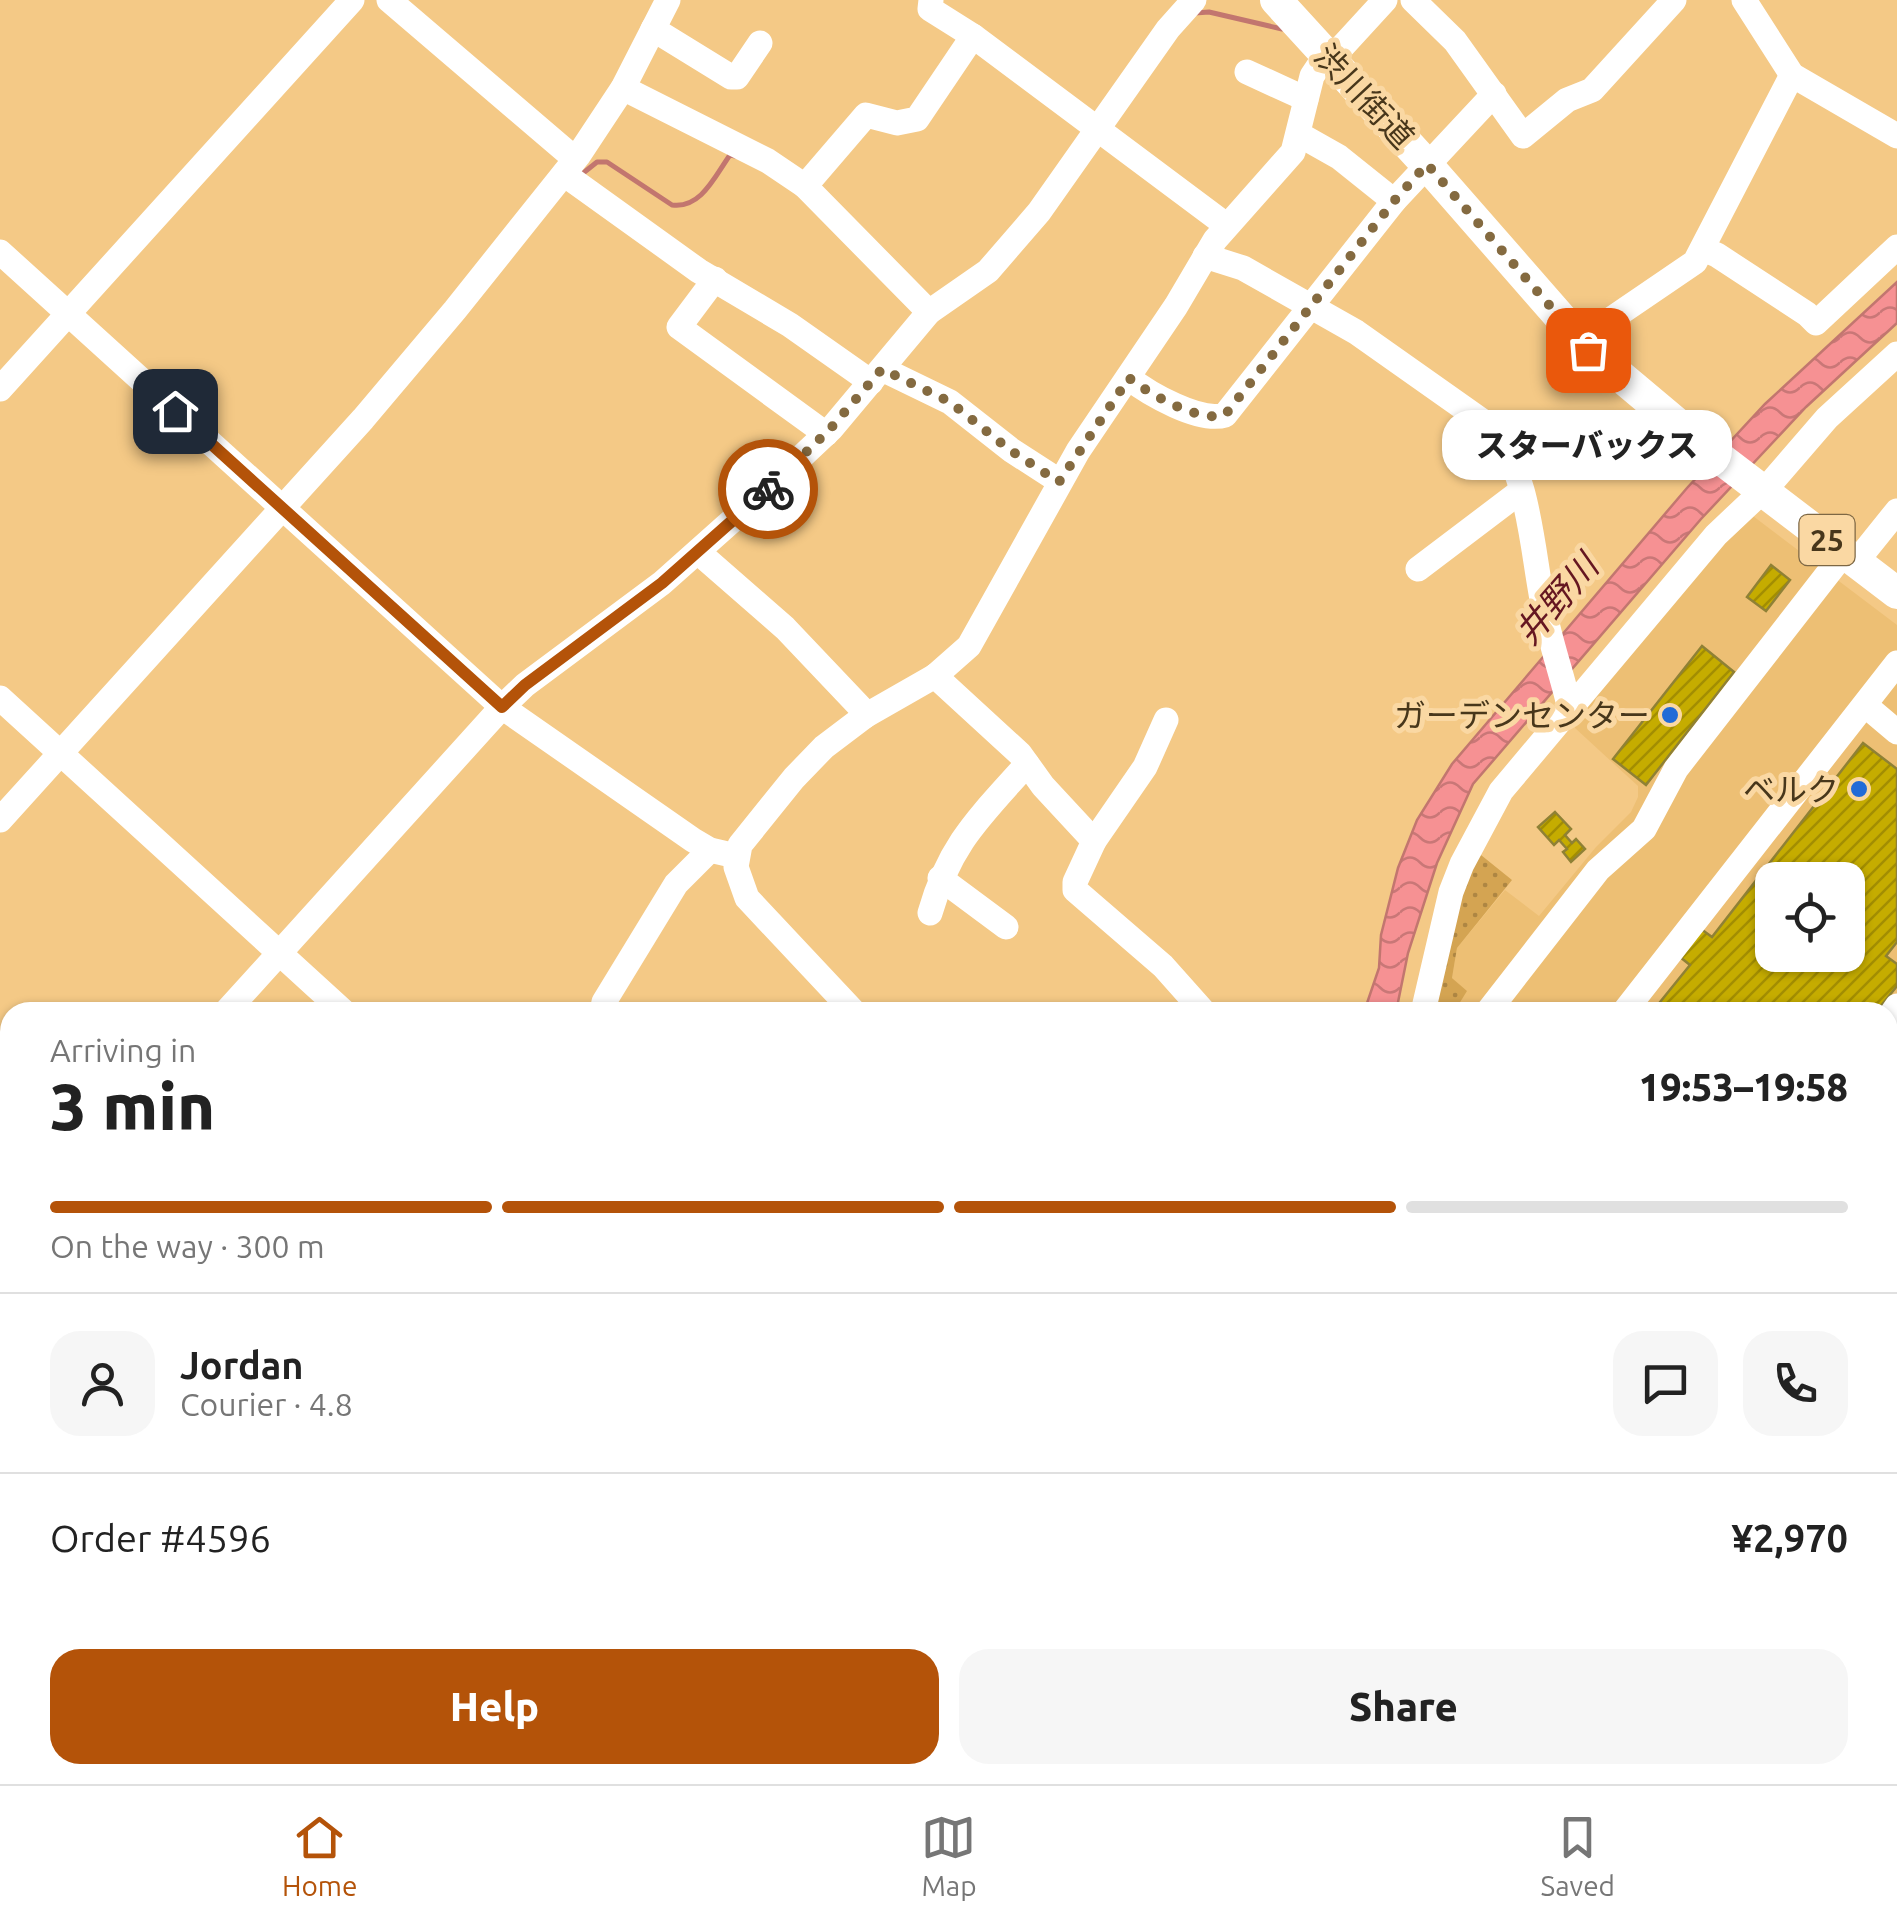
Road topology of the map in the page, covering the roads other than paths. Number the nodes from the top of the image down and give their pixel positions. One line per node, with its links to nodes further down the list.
1 (352, 0): 35 (street)
2 (390, 0): 24 (street)
3 (668, 0): 11 (street)
4 (931, 0): 12 (street)
5 (1194, 0): 20 (street)
6 (1276, 0): 14 (main road, 渋川街道 / 25)
7 (1385, 0): 14 (street)
8 (1413, 0): 18 (street)
9 (1744, 0): 16 (street)
10 (1670, 1): 18 (street)
11 (653, 29): 13 (street); 17 (street)
12 (973, 36): 20 (street); 25 (street)
13 (760, 42)
14 (1328, 57): 19 (street); 23 (main road, 渋川街道 / 25)
15 (1246, 72): 19 (street)
16 (1792, 74): 22 (street); 29 (street)
17 (623, 88): 24 (street); 25 (street)
18 (1494, 94): 23 (street)
19 (1306, 99): 21 (street)
20 (1096, 130): 27 (street); 34 (street)
21 (1300, 134): 26 (street); 27 (street)
22 (1897, 136)
23 (1427, 164): 26 (street); 36 (main road, 渋川街道 / 25)
24 (570, 166): 32 (street); 45 (street)
25 (805, 186): 34 (street)
26 (1394, 201): 33 (street)
27 (1226, 225): 31 (street)
28 (1897, 246): 29 (street)
29 (1703, 249): 36 (street)
30 (0, 252): 35 (street)
31 (1205, 256): 33 (street); 39 (street)
32 (715, 279): 38 (street); 41 (street)
33 (1309, 308): 39 (street); 44 (street)
34 (930, 312): 38 (street)
35 (69, 313): 40 (street); 45 (street)
36 (1580, 340): 43 (main road, 渋川街道 / 25)
37 (1897, 354): 43 (street)
38 (876, 376): 41 (street); 42 (street)
39 (1129, 378): 42 (street)
40 (0, 389)
41 (826, 434): 47 (street)
42 (1059, 482): 52 (street)
43 (1760, 489): 48 (main road, 渋川街道 / 25); 56 (street)
44 (1520, 491): 49 (street); 56 (street)
45 (282, 509): 55 (street); 60 (street)
46 (1897, 511): 48 (street)
47 (698, 552): 55 (street); 57 (street)
48 (1850, 558): 50 (main road, 渋川街道 / 25); 76 (street)
49 (1418, 570)
50 (1897, 592)
51 (1897, 663): 54 (street)
52 (935, 676): 57 (street); 61 (street)
53 (0, 698): 60 (street)
54 (1865, 705): 59 (street); 77 (street)
55 (502, 707): 64 (street); 69 (street)
56 (1569, 708): 75 (street)
57 (865, 716): 65 (street)
58 (1166, 720): 63 (street)
59 (1897, 732)
60 (60, 754): 62 (street); 69 (street)
61 (1026, 764): 63 (street); 66 (street)
62 (0, 820)
63 (1094, 840): 74 (street)
64 (710, 850): 65 (street); 72 (street)
65 (736, 856): 73 (street)
66 (940, 878): 67 (street); 68 (street)
67 (930, 913)
68 (1006, 927)
69 (280, 954): 70 (street); 71 (street)
70 (235, 1002)
71 (333, 1002)
72 (604, 1002)
73 (845, 1002)
74 (1195, 1002)
75 (1426, 1002)
76 (1495, 1002)
77 (1632, 1002)

